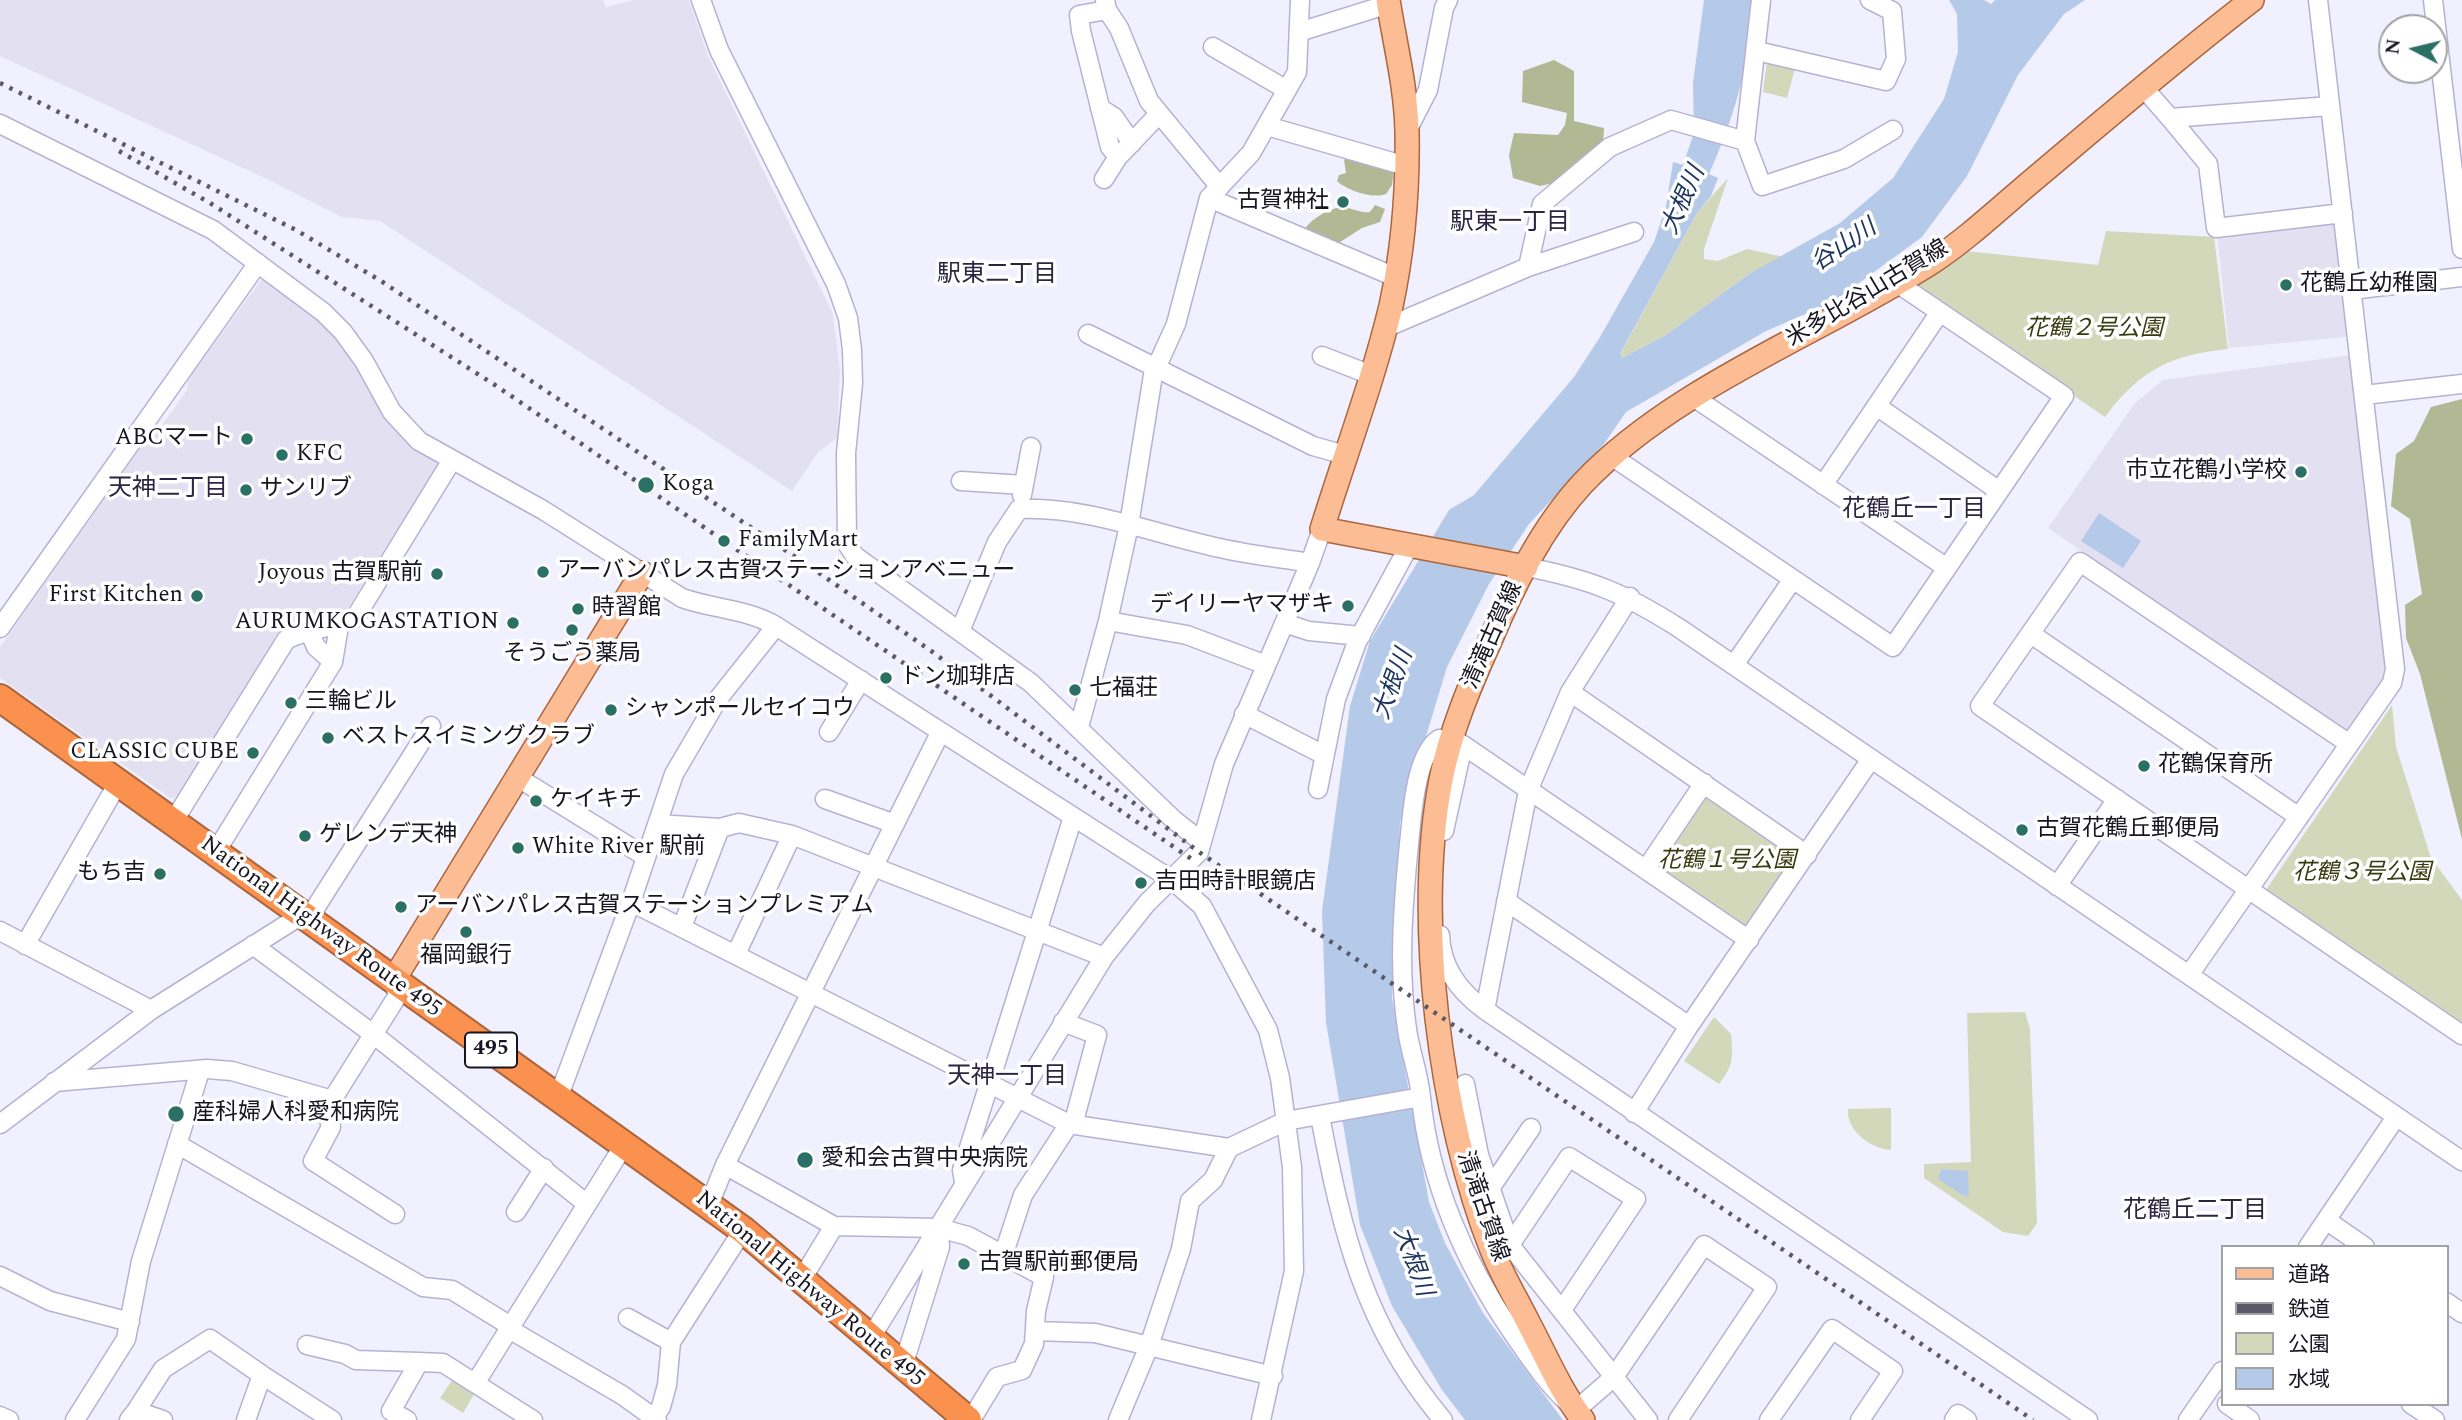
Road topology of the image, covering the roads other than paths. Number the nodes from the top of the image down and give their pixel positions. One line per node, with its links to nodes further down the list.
1 (701, 0): 72 (street)
2 (1300, 0): 11 (street)
3 (1448, 0): 23 (street)
4 (1761, 0): 13 (street)
5 (1870, 0): 13 (street)
6 (2252, 0): 14 (main road, 米多比谷山古賀線)
7 (2318, 0): 16 (street)
8 (2433, 0): 32 (street)
9 (1388, 2): 11 (street); 23 (main road)
10 (1106, 5): 17 (street); 18 (street)
11 (1299, 32): 15 (street)
12 (1213, 47): 15 (street)
13 (1757, 51): 24 (street)
14 (2143, 88): 19 (street); 37 (main road, 米多比谷山古賀線)
15 (1287, 90): 21 (street)
16 (2330, 106): 19 (street); 30 (street)
17 (1100, 108): 25 (street); 26 (street)
18 (1158, 114): 25 (street); 29 (street)
19 (2170, 118): 30 (street)
20 (0, 124): 33 (street)
21 (1267, 126): 27 (street); 29 (street)
22 (1894, 130): 24 (street)
23 (1406, 131): 27 (main road)
24 (1745, 141): 34 (street)
25 (1132, 143): 26 (street)
26 (1118, 157): 28 (street)
27 (1406, 166): 36 (main road)
28 (1104, 179)
29 (1214, 192): 36 (street); 43 (street)
30 (2343, 213): 38 (street)
31 (1634, 232): 34 (street)
32 (2462, 249)
33 (258, 263): 52 (street); 71 (street)
34 (1528, 267): 40 (street)
35 (2462, 276): 38 (street)
36 (1395, 278): 40 (main road)
37 (1897, 283): 39 (street); 47 (main road, 米多比谷山古賀線)
38 (2351, 290): 46 (street)
39 (1940, 313): 48 (street); 56 (street)
40 (1385, 328): 44 (main road)
41 (1088, 334): 43 (street)
42 (1322, 356): 44 (street)
43 (1157, 367): 50 (street); 58 (street)
44 (1371, 375): 50 (main road)
45 (2462, 384): 46 (street)
46 (2364, 395): 88 (street)
47 (1695, 398): 51 (main road, 米多比谷山古賀線); 55 (street)
48 (1878, 407): 55 (street); 56 (street)
49 (1031, 447): 54 (street)
50 (1345, 455): 59 (main road)
51 (1613, 457): 62 (main road, 米多比谷山古賀線); 65 (street)
52 (452, 460): 64 (street); 69 (street)
53 (961, 481): 54 (street)
54 (1024, 485): 57 (street)
55 (1823, 485): 63 (street)
56 (2000, 491): 63 (street)
57 (1019, 509): 58 (street); 72 (street)
58 (1129, 525): 61 (street); 67 (street)
59 (1322, 529): 60 (main road, 清滝古賀線); 61 (street)
60 (1410, 544): 62 (main road, 清滝古賀線); 75 (street)
61 (1310, 564): 68 (street)
62 (1517, 566): 66 (street); 87 (main road, 清滝古賀線)
63 (1947, 568): 65 (street)
64 (642, 573): 70 (street); 91 (main road)
65 (1793, 579): 78 (street)
66 (1630, 597): 78 (street); 80 (street)
67 (1108, 621): 77 (street); 84 (street)
68 (1284, 623): 75 (street); 77 (street)
69 (339, 626): 73 (street); 76 (street)
70 (776, 626): 79 (street); 101 (street)
71 (0, 628)
72 (960, 631): 84 (street)
73 (309, 632): 76 (street); 100 (street)
74 (2031, 635): 88 (street); 97 (street); 99 (street)
75 (1361, 636): 89 (street)
76 (333, 663): 106 (street)
77 (1265, 665): 82 (street)
78 (1734, 666): 90 (street)
79 (861, 680): 85 (street); 86 (street)
80 (1570, 692): 93 (street); 95 (street)
81 (2, 703): 92 (highway, National Highway Route 495 / 495)
82 (1244, 714): 89 (street); 105 (street)
83 (431, 726): 116 (street)
84 (1079, 727): 105 (street)
85 (829, 732)
86 (940, 733): 98 (street); 102 (street)
87 (1457, 743): 95 (street); 129 (street); 139 (street); 190 (main road, 清滝古賀線)
88 (2348, 743): 99 (street)
89 (1324, 755): 94 (street)
90 (1871, 759): 107 (street); 112 (street)
91 (517, 777): 108 (street); 126 (main road)
92 (119, 781): 100 (highway, National Highway Route 495 / 495); 121 (street)
93 (1704, 783): 107 (street); 110 (street)
94 (1318, 789)
95 (1528, 790): 110 (street); 114 (street)
96 (825, 799): 102 (street)
97 (2117, 799): 112 (street); 113 (street)
98 (1073, 817): 111 (street); 118 (street)
99 (2299, 817): 113 (street)
100 (173, 822): 106 (highway, National Highway Route 495 / 495)
101 (658, 824): 103 (street); 108 (street)
102 (895, 824): 109 (street)
103 (720, 828): 104 (street); 117 (street)
104 (792, 835): 109 (street); 123 (street)
105 (1202, 842): 111 (street)
106 (215, 853): 116 (highway, National Highway Route 495 / 495)
107 (1807, 855): 120 (street)
108 (646, 857): 115 (street)
109 (872, 867): 118 (street); 127 (street)
110 (1646, 869): 120 (street)
111 (1172, 880): 124 (street); 145 (street)
112 (2057, 886): 125 (street)
113 (2249, 890): 125 (street); 133 (street)
114 (1506, 901): 129 (street); 131 (street)
115 (631, 902): 117 (street); 138 (street)
116 (303, 918): 122 (street); 126 (highway, National Highway Route 495 / 495)
117 (682, 927): 123 (street)
118 (1037, 929): 124 (street); 137 (street)
119 (0, 931): 121 (street)
120 (1749, 940): 131 (street)
121 (25, 945): 128 (street)
122 (254, 945): 128 (street); 132 (street)
123 (736, 954): 127 (street)
124 (1104, 957): 130 (street)
125 (2189, 975): 144 (street)
126 (393, 981): 132 (street); 138 (highway, National Highway Route 495 / 495)
127 (811, 993): 137 (street); 153 (street)
128 (150, 1010): 135 (street)
129 (1485, 1010): 142 (street)
130 (1063, 1022): 140 (street); 147 (street)
131 (1689, 1026): 142 (street)
132 (373, 1034): 141 (street); 154 (street)
133 (2462, 1035)
134 (200, 1071): 135 (street); 141 (street); 149 (street)
135 (54, 1082): 146 (street)
136 (1465, 1084): 156 (street)
137 (989, 1086): 140 (street); 155 (street)
138 (558, 1098): 150 (highway, National Highway Route 495 / 495)
139 (1416, 1098): 143 (street); 190 (street)
140 (1016, 1099): 147 (street); 155 (street)
141 (332, 1100): 160 (street)
142 (1634, 1113): 211 (street)
143 (1320, 1116): 145 (street); 204 (street)
144 (2396, 1117): 152 (street); 161 (street)
145 (1286, 1121): 151 (street); 183 (street)
146 (0, 1124)
147 (1071, 1125): 151 (street); 168 (street)
148 (1531, 1128): 156 (street)
149 (177, 1144): 173 (street); 174 (street)
150 (624, 1144): 157 (street); 158 (highway, National Highway Route 495 / 495)
151 (1229, 1148): 179 (street)
152 (2462, 1161)
153 (725, 1165): 158 (street); 162 (street)
154 (544, 1168): 157 (street); 159 (street)
155 (964, 1186): 163 (street)
156 (1489, 1190): 165 (street)
157 (586, 1204): 174 (street)
158 (709, 1205): 164 (highway, National Highway Route 495 / 495)
159 (516, 1212)
160 (395, 1214)
161 (2326, 1220): 166 (street); 167 (street)
162 (834, 1226): 163 (street); 170 (street)
163 (939, 1228): 168 (street); 176 (street); 181 (street)
164 (743, 1230): 170 (highway, National Highway Route 495 / 495); 177 (street)
165 (1510, 1245): 171 (street); 171 (street)
166 (2309, 1245)
167 (2362, 1245)
168 (1004, 1254): 175 (street)
169 (0, 1276): 173 (street)
170 (802, 1279): 176 (highway, National Highway Route 495 / 495)
171 (1562, 1310): 184 (street)
172 (628, 1318): 177 (street)
173 (130, 1322): 195 (street)
174 (509, 1329): 186 (street); 193 (street)
175 (1035, 1331): 179 (street); 201 (street)
176 (870, 1339): 181 (highway, National Highway Route 495 / 495)
177 (671, 1342): 193 (street)
178 (307, 1345): 180 (street)
179 (1149, 1346): 183 (street); 202 (street)
180 (419, 1362): 186 (street); 199 (street)
181 (902, 1366): 201 (highway, National Highway Route 495 / 495)
182 (262, 1375): 192 (street); 197 (street); 198 (street)
183 (1273, 1376): 203 (street)
184 (1614, 1377): 190 (street); 205 (street); 206 (street)
185 (2220, 1378): 187 (street)
186 (476, 1382): 200 (street)
187 (2215, 1396): 212 (street)
188 (2230, 1406): 213 (street)
189 (2415, 1406): 214 (street)
190 (1580, 1415)
191 (0, 1416): 194 (street)
192 (132, 1416): 196 (street)
193 (655, 1419)
194 (9, 1420)
195 (75, 1420)
196 (163, 1420)
197 (246, 1420)
198 (332, 1420)
199 (407, 1420)
200 (534, 1420)
201 (970, 1420)
202 (1118, 1420)
203 (1261, 1420)
204 (1443, 1420)
205 (1648, 1420)
206 (1678, 1420)
207 (1769, 1420): 208 (street)
208 (1860, 1420)
209 (1954, 1420): 210 (street)
210 (1967, 1420)
211 (2088, 1420)
212 (2188, 1420)
213 (2250, 1420)
214 (2435, 1420)

